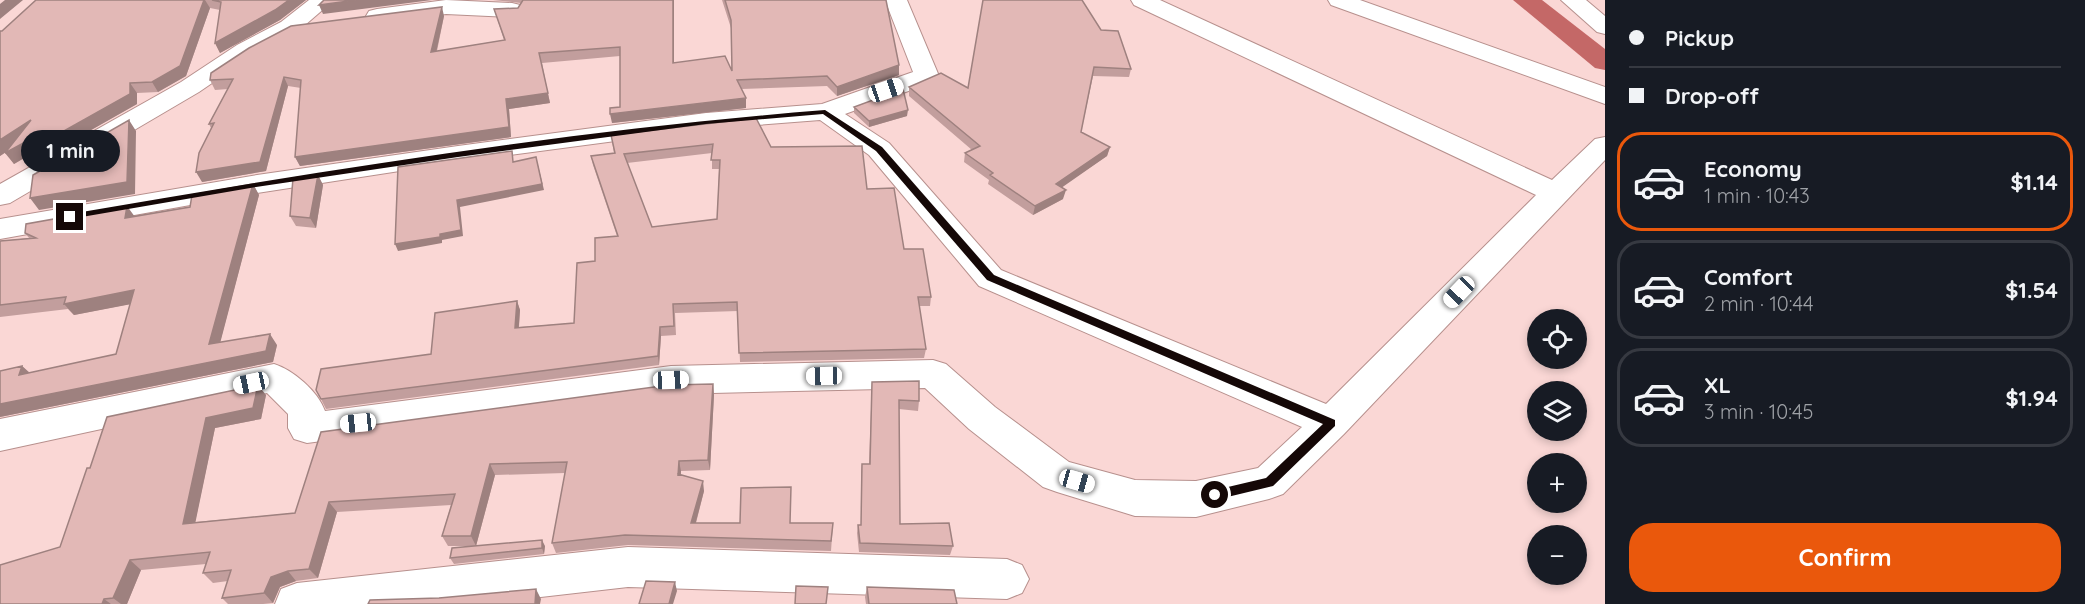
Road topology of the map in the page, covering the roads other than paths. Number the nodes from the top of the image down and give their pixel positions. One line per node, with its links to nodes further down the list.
1 (896, 0): 9 (street)
2 (1142, 0): 11 (street)
3 (1339, 0): 8 (street)
4 (1572, 0): 7 (street)
5 (512, 10): 6 (street)
6 (338, 13): 12 (street)
7 (1605, 27)
8 (1605, 96)
9 (825, 112): 13 (street); 14 (street)
10 (1602, 152): 11 (street)
11 (1554, 193): 14 (street)
12 (0, 196)
13 (0, 229)
14 (1331, 423): 15 (street)
15 (0, 435)
16 (1007, 579): 17 (street)
17 (297, 604)

